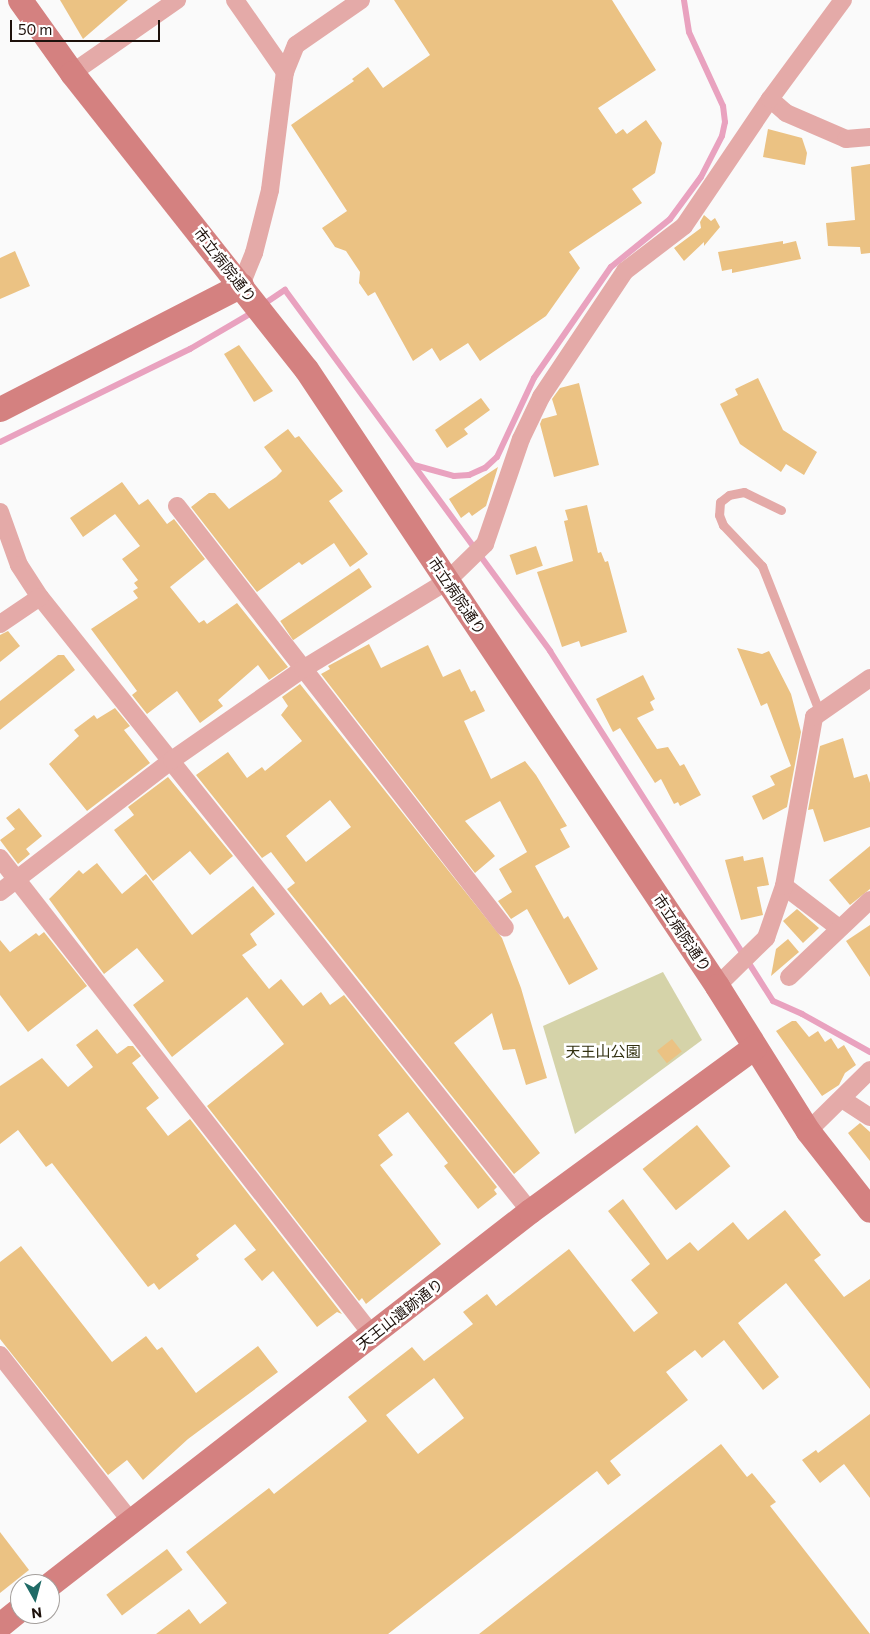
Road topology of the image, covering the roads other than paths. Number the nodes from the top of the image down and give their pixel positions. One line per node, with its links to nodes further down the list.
1 (177, 0): 7 (street)
2 (234, 0): 6 (street)
3 (361, 0): 6 (street)
4 (843, 0): 8 (street)
5 (27, 2): 7 (main road, 市立病院通り)
6 (285, 72): 10 (street)
7 (72, 73): 10 (main road, 市立病院通り)
8 (770, 99): 9 (street); 15 (street)
9 (870, 137)
10 (241, 285): 11 (main road); 15 (main road, 市立病院通り)
11 (0, 409)
12 (177, 506): 18 (street)
13 (781, 510): 20 (lane)
14 (0, 512): 16 (street)
15 (447, 581): 18 (street); 30 (main road, 市立病院通り)
16 (40, 597): 17 (street); 21 (street)
17 (0, 624)
18 (303, 669): 21 (street); 27 (street)
19 (870, 678): 20 (street)
20 (820, 713): 24 (street)
21 (172, 760): 23 (street); 37 (street)
22 (0, 858): 23 (street)
23 (17, 879): 25 (street); 38 (street)
24 (784, 886): 28 (street); 30 (street)
25 (0, 892)
26 (870, 900): 28 (street)
27 (505, 928)
28 (839, 928): 29 (street)
29 (789, 977)
30 (716, 986): 31 (main road, 市立病院通り)
31 (754, 1047): 35 (main road, 市立病院通り); 37 (main road, 天王山遺跡通り)
32 (870, 1070): 33 (street)
33 (842, 1098): 34 (street); 35 (street)
34 (870, 1117)
35 (808, 1130): 36 (main road, 市立病院通り)
36 (870, 1210)
37 (530, 1211): 38 (main road, 天王山遺跡通り)
38 (373, 1336): 40 (main road, 天王山遺跡通り)
39 (0, 1355): 40 (street)
40 (130, 1520): 41 (main road, 天王山遺跡通り)
41 (60, 1576)
42 (10, 1616): 43 (main road)
43 (0, 1625)

